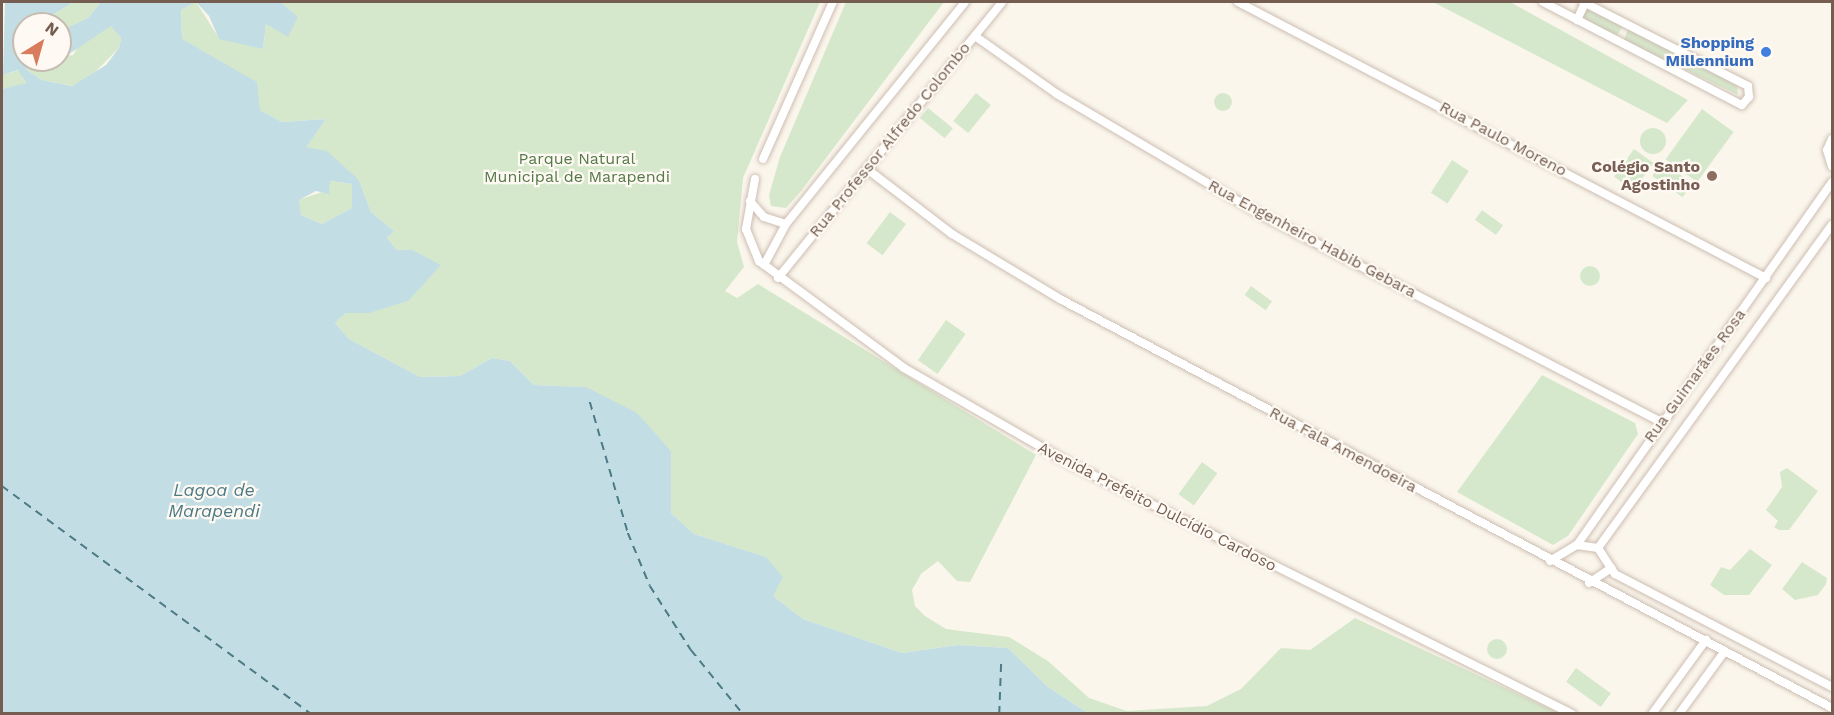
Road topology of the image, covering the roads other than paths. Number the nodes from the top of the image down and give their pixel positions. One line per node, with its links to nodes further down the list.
1 (833, 2): 10 (street)
2 (965, 2): 16 (street, Rua Professor Alfredo Colombo)
3 (1002, 2): 8 (street, Rua Professor Alfredo Colombo)
4 (1238, 2): 20 (street, Rua Paulo Moreno)
5 (1543, 2): 7 (street)
6 (1584, 2): 7 (street); 7 (street)
7 (1577, 20)
8 (975, 36): 12 (street, Rua Professor Alfredo Colombo); 21 (street, Rua Engenheiro Habib Gebara)
9 (1833, 139): 11 (street)
10 (763, 159)
11 (1832, 166)
12 (867, 169): 19 (street, Rua Professor Alfredo Colombo); 24 (street, Rua Fala Amendoeira)
13 (755, 179): 15 (street)
14 (1833, 182): 20 (street, Rua Guimarães Rosa)
15 (750, 201): 16 (street); 18 (street)
16 (786, 224): 18 (street, Rua Professor Alfredo Colombo)
17 (1833, 225): 23 (street, Rua Guimarães Rosa)
18 (764, 265): 19 (street, Avenida Prefeito Dulcídio Cardoso)
19 (778, 278): 31 (street, Avenida Prefeito Dulcídio Cardoso)
20 (1766, 278): 21 (street, Rua Guimarães Rosa)
21 (1661, 422): 22 (street, Rua Guimarães Rosa)
22 (1577, 545): 23 (street); 24 (street, Rua Guimarães Rosa)
23 (1598, 548): 25 (street)
24 (1550, 561): 26 (street, Rua Fala Amendoeira)
25 (1611, 568): 26 (street); 29 (street)
26 (1588, 583): 27 (street, Rua Fala Amendoeira)
27 (1706, 640): 28 (street, Rua Fala Amendoeira); 32 (street)
28 (1725, 651): 30 (street, Rua Fala Amendoeira); 33 (street)
29 (1833, 687)
30 (1833, 708)
31 (1572, 714)
32 (1652, 714)
33 (1679, 714)

